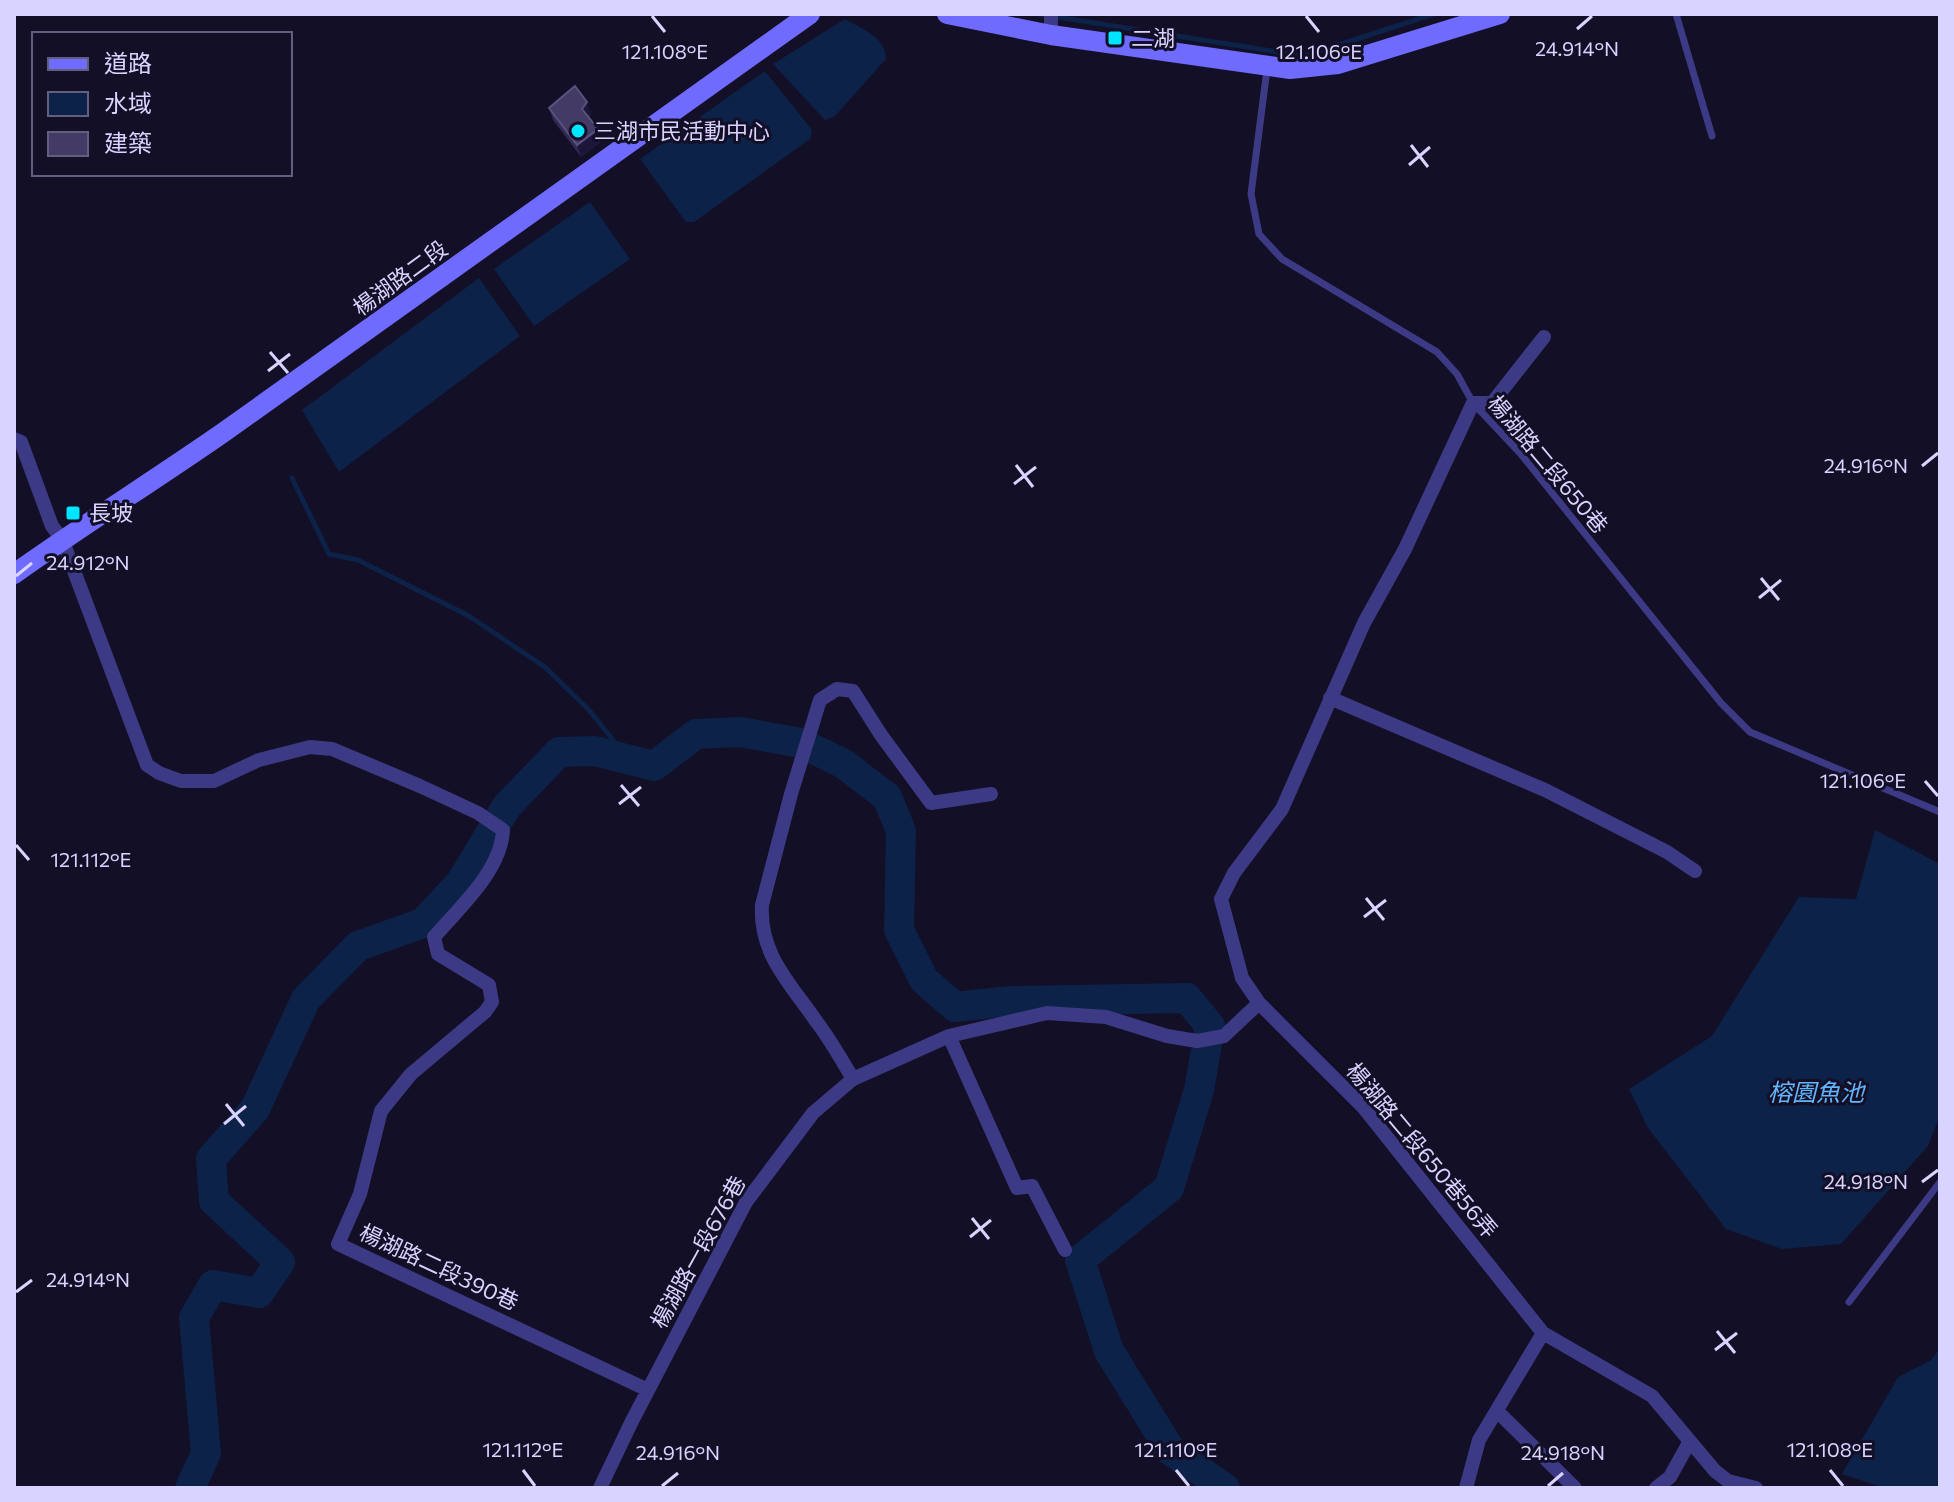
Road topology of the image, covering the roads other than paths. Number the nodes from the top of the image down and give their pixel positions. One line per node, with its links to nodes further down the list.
1 (810, 14): 12 (street, 楊湖路二段)
2 (947, 14): 6 (street)
3 (1051, 14): 6 (street)
4 (1500, 14): 7 (street)
5 (1676, 14): 8 (lane)
6 (1051, 35): 7 (street)
7 (1267, 66): 10 (lane, 楊湖路二段650巷)
8 (1712, 136)
9 (1544, 337): 10 (street)
10 (1473, 403): 14 (street, 楊湖路二段650巷56弄); 16 (lane, 楊湖路二段650巷)
11 (14, 439): 12 (street)
12 (62, 539): 13 (street, 楊湖路二段); 25 (street, 楊湖路二段390巷)
13 (14, 574)
14 (1330, 698): 17 (street); 18 (street, 楊湖路二段650巷56弄)
15 (991, 794): 20 (street)
16 (1940, 812)
17 (1695, 871)
18 (1259, 1003): 19 (street, 楊湖路一段676巷); 24 (street, 楊湖路二段650巷56弄)
19 (949, 1036): 20 (street, 楊湖路一段676巷); 22 (street)
20 (853, 1079): 25 (street, 楊湖路一段676巷)
21 (1940, 1182): 23 (lane)
22 (1065, 1250)
23 (1849, 1302)
24 (1543, 1333): 26 (street); 27 (street, 楊湖路二段650巷56弄)
25 (648, 1390): 28 (street, 楊湖路一段676巷)
26 (1497, 1411): 29 (street); 30 (street)
27 (1690, 1441): 31 (street); 32 (street, 楊湖路二段650巷56弄)
28 (600, 1488)
29 (1466, 1488)
30 (1575, 1488)
31 (1656, 1488)
32 (1756, 1488)

